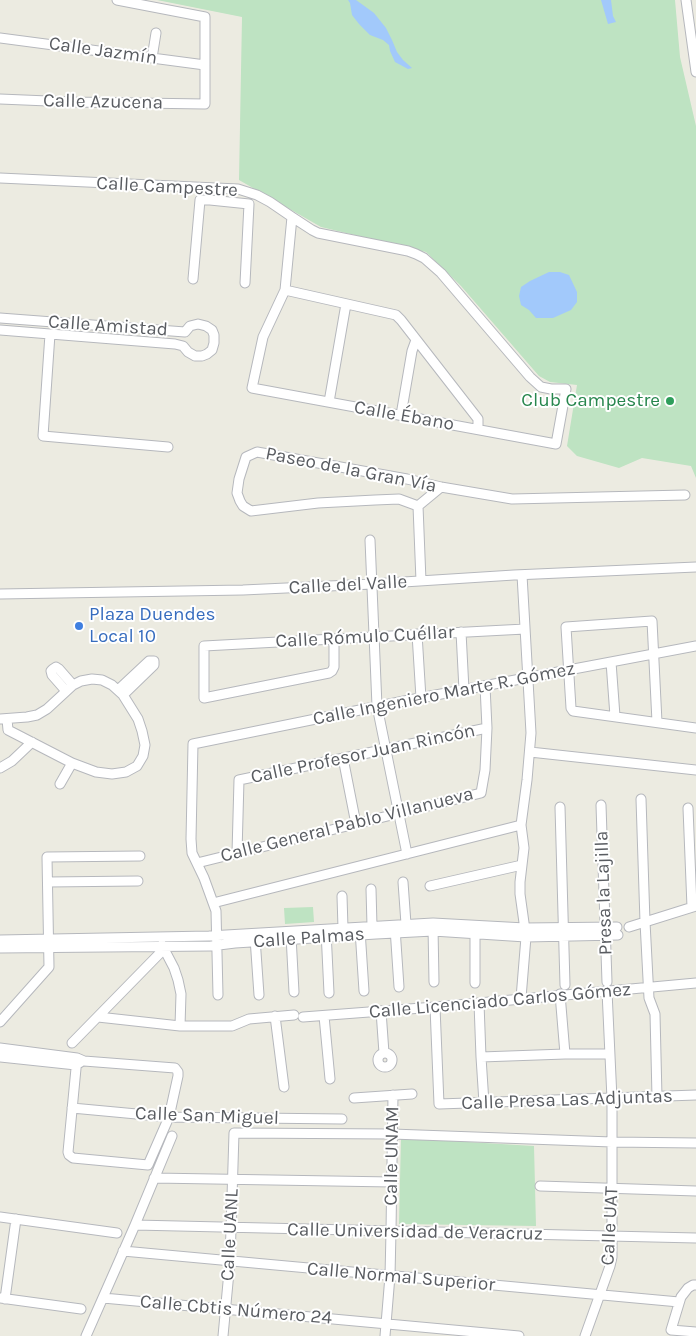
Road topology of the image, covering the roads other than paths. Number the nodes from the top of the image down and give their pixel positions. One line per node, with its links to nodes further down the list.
1 (117, 0): 6 (street)
2 (686, 0): 7 (street)
3 (156, 33): 5 (street)
4 (0, 38): 5 (street, Calle Jazmín)
5 (152, 58): 6 (street, Calle Jazmín)
6 (205, 65): 8 (street, Calle Azucena)
7 (696, 72)
8 (0, 99)
9 (0, 178): 10 (street, Calle Campestre)
10 (210, 188): 11 (street); 12 (street, Calle Campestre)
11 (210, 200): 13 (street); 14 (street)
12 (292, 217): 15 (street); 28 (street, Calle Campestre)
13 (193, 279)
14 (245, 283)
15 (285, 290): 16 (street); 25 (street, Calle Ébano)
16 (346, 304): 23 (street); 25 (street)
17 (0, 318): 18 (street, Calle Amistad); 19 (street)
18 (92, 325): 20 (street, Calle Amistad); 22 (street)
19 (0, 329): 21 (street, Calle Amistad)
20 (184, 332): 24 (street); 24 (street, Calle Amistad)
21 (50, 334): 22 (street, Calle Amistad); 29 (street)
22 (91, 338): 24 (street, Calle Amistad)
23 (416, 340): 26 (street); 27 (street)
24 (184, 346)
25 (329, 402): 26 (street, Calle Ébano)
26 (401, 415): 27 (street, Calle Ébano)
27 (478, 429): 28 (street, Calle Ébano)
28 (556, 444)
29 (168, 447)
30 (441, 487): 31 (street, Paseo de la Gran Vía); 32 (street); 32 (street, Paseo de la Gran Vía)
31 (685, 494)
32 (418, 506): 36 (street)
33 (370, 540): 37 (street)
34 (696, 567): 35 (street, Calle del Valle)
35 (522, 575): 36 (street, Calle del Valle); 39 (street)
36 (421, 581): 37 (street, Calle del Valle)
37 (372, 584): 38 (street, Calle del Valle); 42 (street)
38 (0, 594)
39 (525, 628): 40 (street, Calle Rómulo Cuéllar); 49 (street)
40 (461, 632): 41 (street, Calle Rómulo Cuéllar); 52 (street)
41 (417, 634): 42 (street, Calle Rómulo Cuéllar); 55 (street)
42 (375, 636): 43 (street, Calle Rómulo Cuéllar); 56 (street)
43 (334, 639): 43 (street, Calle Rómulo Cuéllar)
44 (696, 646): 45 (street, Calle Ingeniero Marte R. Gómez)
45 (653, 654): 46 (street, Calle Ingeniero Marte R. Gómez); 47 (street); 59 (street)
46 (611, 662): 47 (street, Calle Ingeniero Marte R. Gómez); 57 (street)
47 (568, 670): 49 (street, Calle Ingeniero Marte R. Gómez); 57 (street)
48 (136, 678): 54 (street)
49 (528, 678): 51 (street, Calle Ingeniero Marte R. Gómez); 65 (street)
50 (73, 685): 53 (street); 53 (street); 54 (street)
51 (485, 686): 52 (street, Calle Ingeniero Marte R. Gómez); 60 (street, Calle General Pablo Villanueva)
52 (464, 690): 55 (street, Calle Ingeniero Marte R. Gómez)
53 (66, 691): 58 (street)
54 (120, 693): 67 (street)
55 (421, 698): 56 (street, Calle Ingeniero Marte R. Gómez)
56 (377, 706): 64 (street); 81 (street, Calle Ingeniero Marte R. Gómez)
57 (615, 716): 59 (street)
58 (3, 719): 62 (street)
59 (658, 722): 61 (street)
60 (487, 728): 64 (street, Calle Profesor Juan Rincón); 75 (street, Calle General Pablo Villanueva)
61 (696, 728)
62 (4, 730): 63 (street)
63 (32, 742): 67 (street); 68 (street)
64 (386, 749): 66 (street, Calle Profesor Juan Rincón); 75 (street)
65 (530, 752): 69 (street); 77 (street)
66 (343, 758): 76 (street); 78 (street, Calle Profesor Juan Rincón)
67 (72, 762): 70 (street)
68 (0, 768)
69 (696, 770)
70 (60, 784)
71 (641, 799): 91 (street)
72 (601, 805): 100 (street, Presa la Lajilla)
73 (560, 807): 103 (street)
74 (688, 808): 90 (street)
75 (399, 813): 76 (street, Calle General Pablo Villanueva); 79 (street)
76 (356, 824): 78 (street, Calle General Pablo Villanueva)
77 (522, 825): 79 (street); 82 (street)
78 (237, 853): 81 (street, Calle General Pablo Villanueva)
79 (407, 854): 89 (street)
80 (140, 856): 84 (street)
81 (197, 863): 89 (street)
82 (522, 865): 86 (street); 102 (street)
83 (138, 881): 84 (street)
84 (48, 882): 110 (street)
85 (403, 882): 92 (street)
86 (430, 886)
87 (371, 889): 93 (street)
88 (342, 896): 96 (street)
89 (213, 903): 109 (street)
90 (694, 906): 91 (street)
91 (644, 922): 95 (street); 119 (street)
92 (406, 924): 94 (street, Calle Palmas); 97 (street, Calle Palmas)
93 (372, 926): 97 (street, Calle Palmas); 99 (street, Calle Palmas)
94 (433, 927): 97 (street, Calle Palmas); 98 (street, Calle Palmas); 113 (street)
95 (629, 927)
96 (343, 928): 99 (street, Calle Palmas); 104 (street, Calle Palmas)
97 (395, 929): 99 (street, Calle Palmas); 118 (street)
98 (475, 929): 102 (street, Calle Palmas); 115 (street)
99 (360, 931): 104 (street, Calle Palmas); 120 (street)
100 (605, 931): 101 (street, Calle Palmas); 103 (street, Calle Palmas); 117 (street, Presa la Lajilla)
101 (617, 931)
102 (525, 932): 103 (street, Calle Palmas); 126 (street)
103 (564, 932): 116 (street)
104 (326, 933): 105 (street, Calle Palmas); 122 (street)
105 (291, 935): 106 (street, Calle Palmas); 121 (street)
106 (255, 937): 109 (street, Calle Palmas); 125 (street)
107 (159, 938): 109 (street, Calle Palmas); 110 (street, Calle Palmas); 112 (street)
108 (0, 940): 110 (street, Calle Palmas)
109 (218, 940): 112 (street, Calle Palmas); 124 (street)
110 (48, 943): 111 (street, Calle Palmas); 112 (street, Calle Palmas); 135 (street)
111 (0, 948)
112 (163, 948): 133 (street); 136 (street)
113 (434, 982)
114 (696, 982): 119 (street, Calle Licenciado Carlos Gómez)
115 (475, 983)
116 (565, 985)
117 (607, 986): 119 (street, Calle Licenciado Carlos Gómez); 123 (street, Calle Licenciado Carlos Gómez); 141 (street, Presa la Lajilla)
118 (399, 987)
119 (649, 988): 150 (street)
120 (364, 991)
121 (294, 992)
122 (329, 992)
123 (560, 994): 126 (street, Calle Licenciado Carlos Gómez); 140 (street)
124 (218, 995)
125 (259, 995)
126 (521, 998): 127 (street, Calle Licenciado Carlos Gómez)
127 (479, 1003): 128 (street, Calle Licenciado Carlos Gómez); 142 (street)
128 (435, 1007): 129 (street, Calle Licenciado Carlos Gómez); 153 (street, Calle Presa Las Adjuntas)
129 (381, 1011): 132 (street, Calle Licenciado Carlos Gómez); 139 (street)
130 (294, 1015): 131 (street)
131 (275, 1016): 136 (street); 146 (street)
132 (324, 1016): 134 (street, Calle Licenciado Carlos Gómez); 145 (street)
133 (98, 1017): 136 (street); 137 (street)
134 (303, 1017)
135 (0, 1022)
136 (180, 1026)
137 (72, 1043)
138 (0, 1048): 144 (street)
139 (384, 1053)
140 (565, 1054): 141 (street); 142 (street)
141 (609, 1054): 152 (street, Calle UAT)
142 (480, 1057): 153 (street)
143 (0, 1058): 144 (street)
144 (79, 1061): 154 (street); 155 (street)
145 (330, 1079)
146 (284, 1087)
147 (412, 1094): 148 (street)
148 (393, 1095): 151 (street); 157 (street, Calle UNAM)
149 (696, 1095): 150 (street, Calle Presa Las Adjuntas)
150 (657, 1097): 152 (street, Calle Presa Las Adjuntas)
151 (354, 1098)
152 (612, 1099): 153 (street, Calle Presa Las Adjuntas); 159 (street, Calle UAT)
153 (484, 1103)
154 (72, 1108): 155 (street, Calle San Miguel); 155 (street)
155 (169, 1117): 156 (street, Calle San Miguel)
156 (342, 1120)
157 (392, 1134): 159 (street); 162 (street, Calle UANL); 163 (street, Calle UNAM)
158 (172, 1136): 161 (street)
159 (612, 1142): 160 (street); 165 (street, Calle UAT)
160 (696, 1143)
161 (154, 1178): 162 (street); 169 (street)
162 (233, 1180): 163 (street); 170 (street, Calle UANL)
163 (392, 1182): 171 (street, Calle UNAM)
164 (540, 1186): 165 (street)
165 (612, 1189): 166 (street); 173 (street, Calle UAT)
166 (696, 1191)
167 (0, 1217): 168 (street)
168 (16, 1220): 172 (street); 180 (street)
169 (135, 1225): 170 (street, Calle Universidad de Veracruz); 175 (street)
170 (231, 1228): 171 (street, Calle Universidad de Veracruz); 176 (street, Calle UANL)
171 (391, 1231): 173 (street, Calle Universidad de Veracruz); 177 (street, Calle UNAM)
172 (117, 1233)
173 (613, 1236): 174 (street, Calle Universidad de Veracruz); 179 (street, Calle UAT)
174 (696, 1238)
175 (123, 1252): 176 (street, Calle Normal Superior); 181 (street)
176 (230, 1261): 177 (street, Calle Normal Superior); 184 (street, Calle UANL)
177 (390, 1276): 179 (street, Calle Normal Superior); 185 (street, Calle UNAM)
178 (696, 1285): 182 (street)
179 (599, 1295): 182 (street, Calle Normal Superior); 191 (street, Calle UAT)
180 (3, 1298): 183 (street)
181 (103, 1298): 184 (street, Calle Cbtis Número 24); 187 (street)
182 (679, 1302): 186 (street)
183 (81, 1309)
184 (226, 1309): 185 (street, Calle Cbtis Número 24); 188 (street, Calle UANL)
185 (386, 1324): 189 (street, Calle UNAM); 190 (street, Calle Cbtis Número 24)
186 (696, 1332)
187 (86, 1336)
188 (223, 1336)
189 (385, 1336)
190 (519, 1336)
191 (585, 1336)

